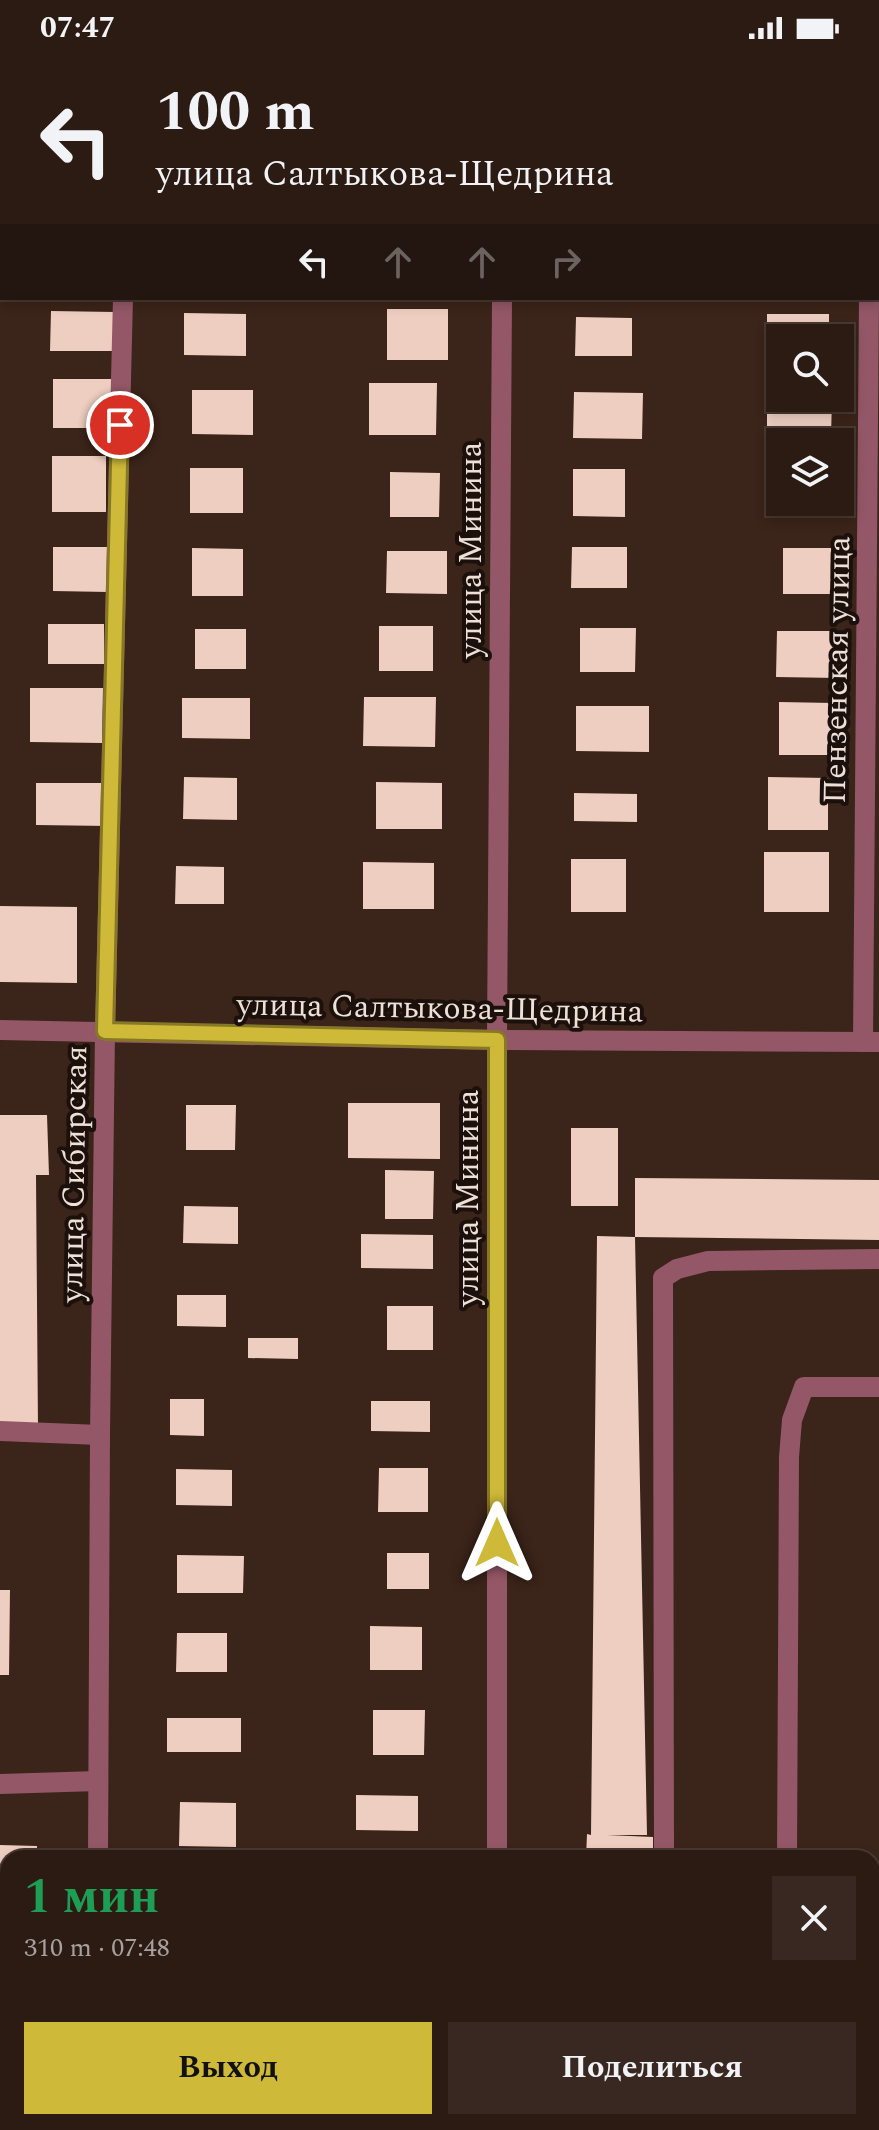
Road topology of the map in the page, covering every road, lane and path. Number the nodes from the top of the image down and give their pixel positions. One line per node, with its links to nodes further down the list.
1 (123, 300): 5 (street, улица Сибирская)
2 (502, 300): 6 (street, улица Минина)
3 (869, 300): 7 (street, Пензенская улица)
4 (0, 1030): 5 (street, улица Салтыкова-Щедрина)
5 (105, 1031): 6 (street, улица Салтыкова-Щедрина); 11 (street, улица Сибирская)
6 (497, 1040): 7 (street, улица Салтыкова-Щедрина); 15 (street, улица Минина)
7 (871, 1042)
8 (879, 1259): 16 (street)
9 (879, 1387): 17 (street)
10 (0, 1431): 11 (street)
11 (100, 1435): 12 (street, улица Сибирская)
12 (98, 1781): 13 (street); 14 (street, улица Сибирская)
13 (0, 1784)
14 (98, 1850)
15 (497, 1850)
16 (664, 1850)
17 (787, 1850)

